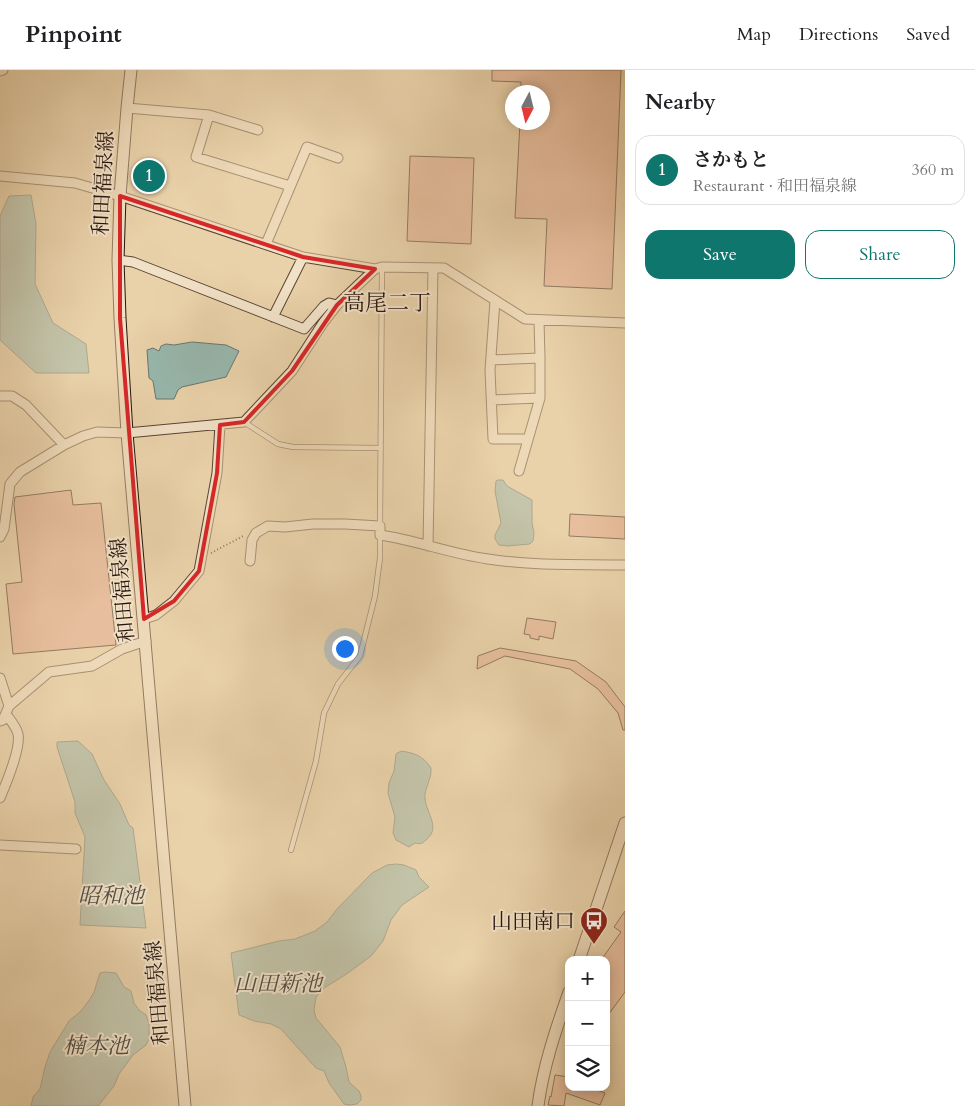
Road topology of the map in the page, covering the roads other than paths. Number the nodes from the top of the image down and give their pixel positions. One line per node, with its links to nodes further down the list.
1 (131, 70): 2 (main road, 和田福泉線)
2 (126, 108): 3 (street); 8 (main road, 和田福泉線)
3 (209, 115): 4 (street); 7 (street)
4 (258, 130)
5 (338, 158): 7 (street)
6 (0, 176): 8 (street)
7 (290, 186): 9 (street)
8 (120, 196): 9 (street); 11 (main road, 和田福泉線)
9 (266, 244): 10 (street)
10 (304, 257): 12 (street); 16 (street)
11 (118, 260): 16 (street); 26 (main road, 和田福泉線)
12 (378, 268): 13 (street); 15 (street); 29 (lane)
13 (433, 268): 14 (street); 33 (street)
14 (495, 301): 17 (street); 20 (street)
15 (337, 305): 16 (street); 24 (street)
16 (272, 316)
17 (539, 320): 18 (street); 19 (street)
18 (625, 323)
19 (540, 358): 20 (street); 22 (street)
20 (491, 360): 23 (street)
21 (0, 396): 28 (street)
22 (540, 398): 23 (street); 27 (street)
23 (492, 400): 27 (street)
24 (244, 422): 25 (street); 29 (lane)
25 (220, 425): 26 (street); 36 (street)
26 (127, 433): 28 (street); 36 (main road, 和田福泉線)
27 (528, 438): 30 (street)
28 (64, 445): 32 (street)
29 (380, 448): 31 (lane)
30 (519, 471)
31 (380, 530): 33 (street); 34 (street); 45 (lane)
32 (0, 538)
33 (428, 546): 35 (street)
34 (250, 561)
35 (625, 565)
36 (144, 619): 37 (main road, 和田福泉線)
37 (146, 641): 39 (street); 48 (main road, 和田福泉線)
38 (0, 678): 39 (street)
39 (7, 710): 40 (street); 41 (street)
40 (0, 721)
41 (0, 798)
42 (625, 823): 46 (main road)
43 (0, 845): 44 (street)
44 (76, 849)
45 (290, 850)
46 (581, 956)
47 (566, 1001): 49 (main road)
48 (185, 1106)
49 (538, 1106)

